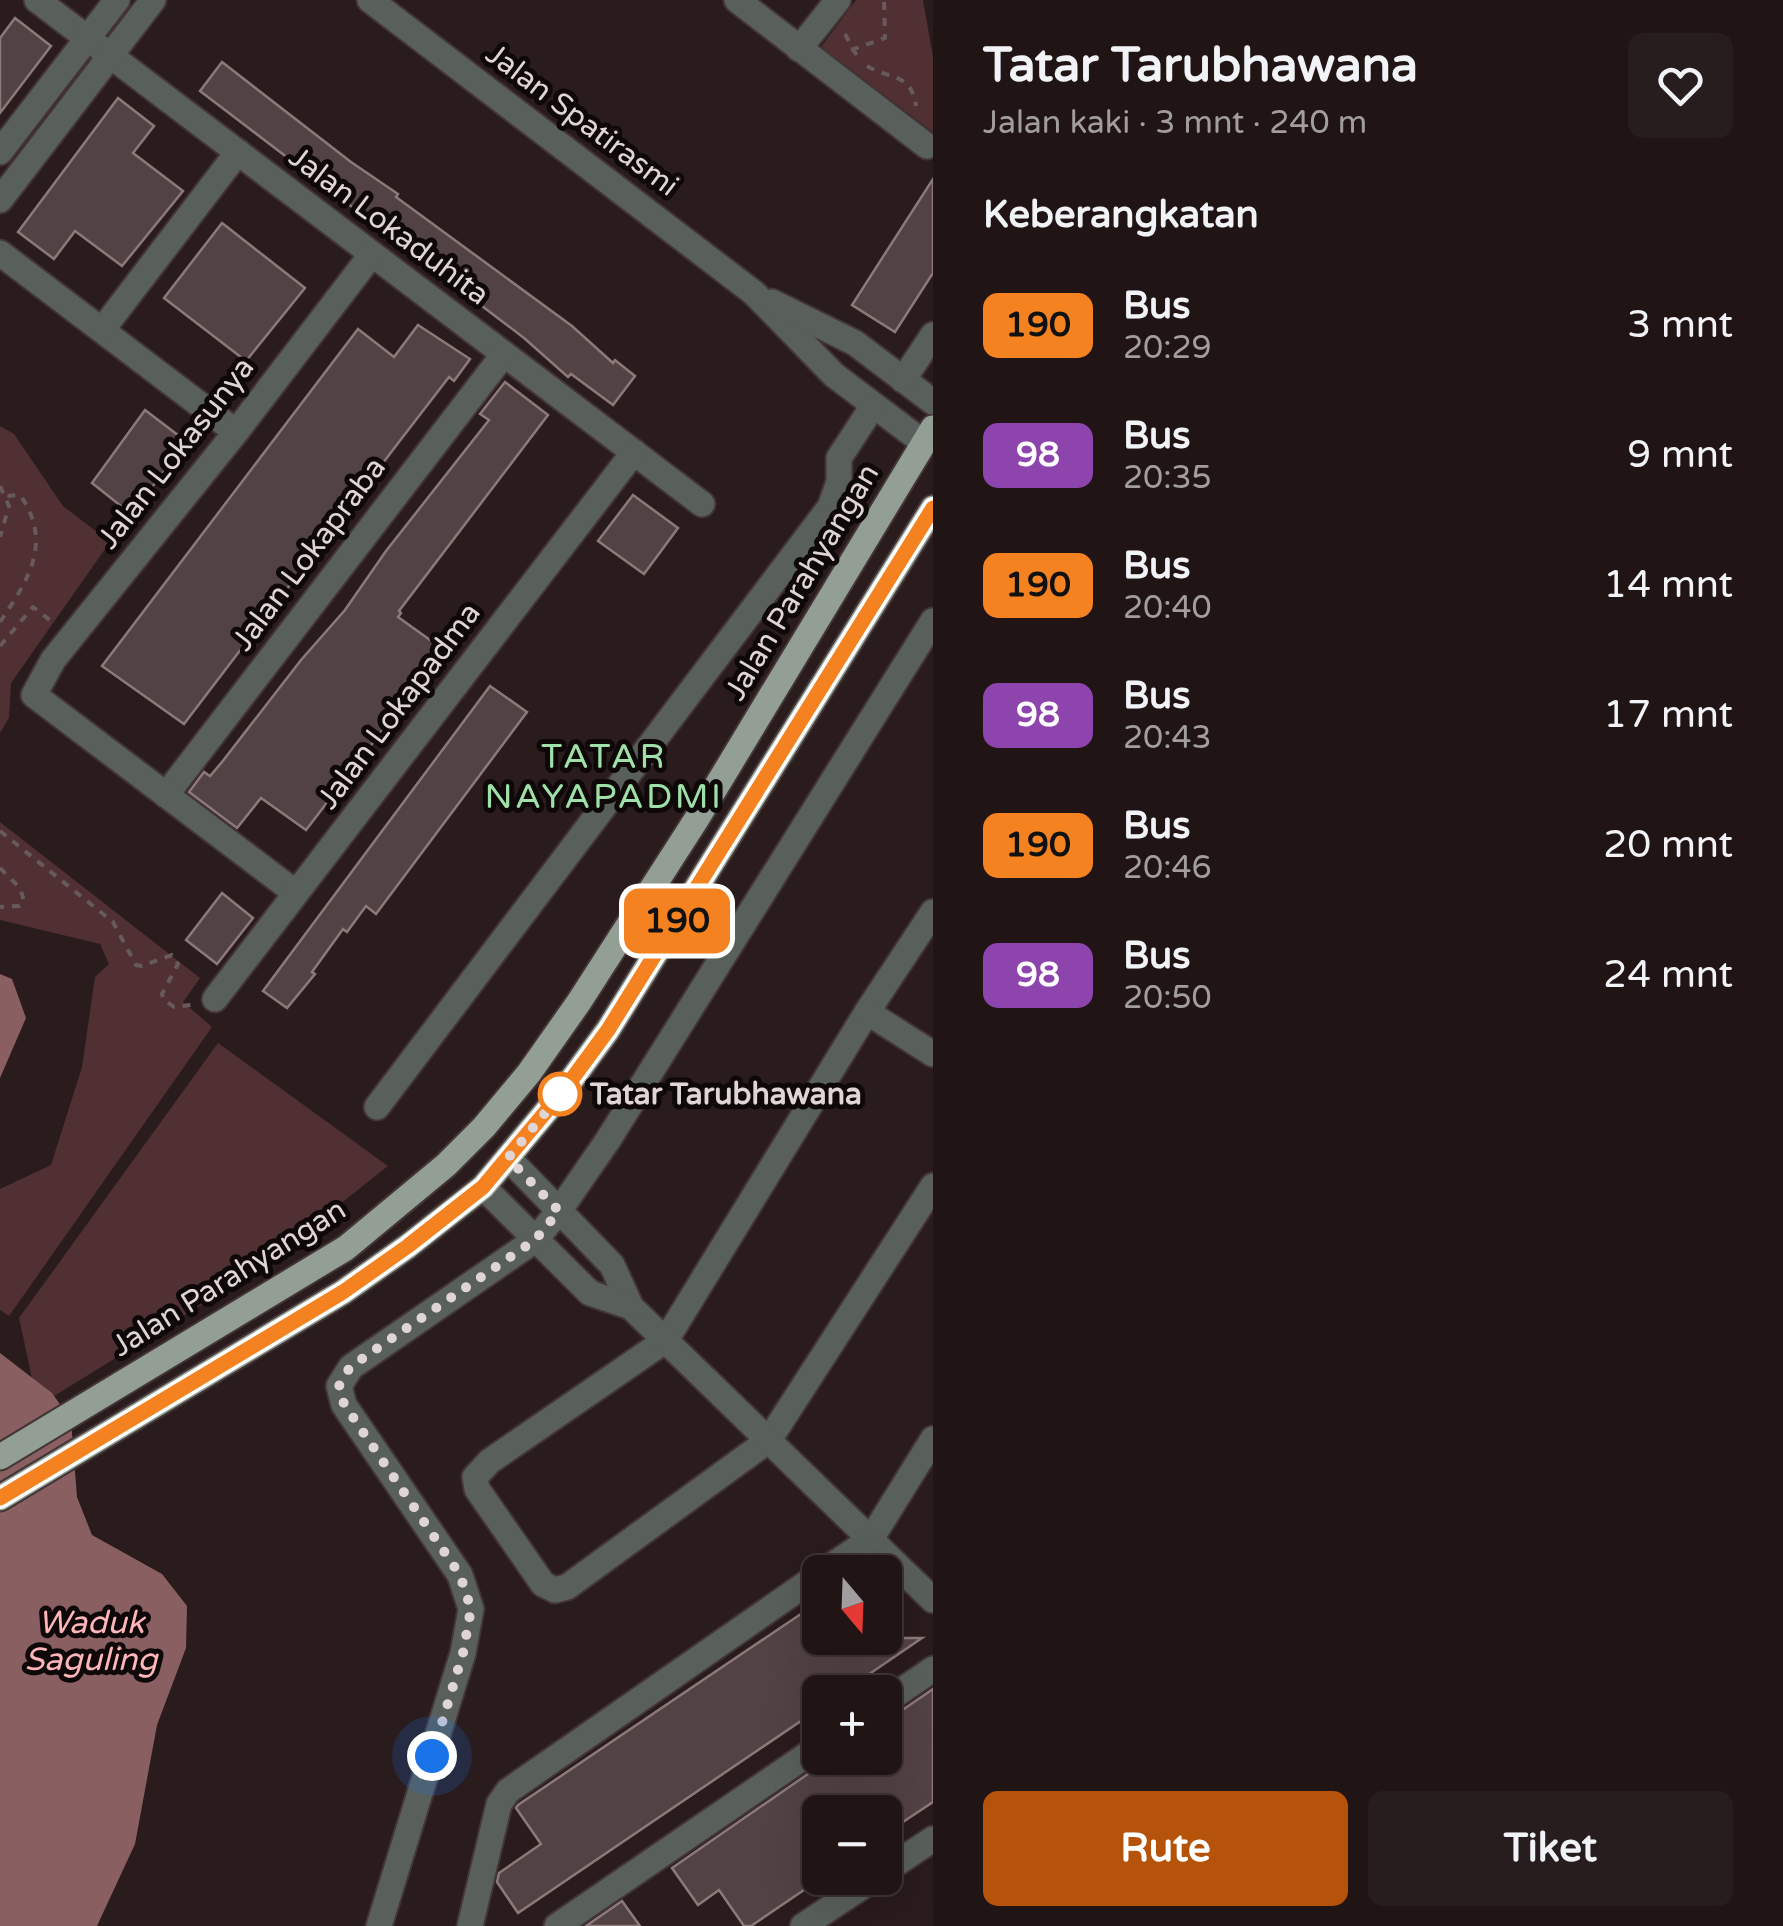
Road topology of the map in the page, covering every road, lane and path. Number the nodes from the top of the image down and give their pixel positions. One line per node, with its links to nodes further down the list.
1 (37, 0): 8 (street, Jalan Lokaduhita)
2 (117, 0): 8 (street)
3 (154, 0): 11 (street)
4 (370, 0): 18 (street, Jalan Spatirasmi)
5 (737, 0): 9 (street)
6 (838, 0): 9 (street); 10 (path)
7 (884, 0): 10 (path)
8 (88, 38): 11 (street, Jalan Lokaduhita); 13 (street)
9 (799, 48): 12 (street)
10 (852, 50): 12 (path)
11 (111, 56): 14 (street, Jalan Lokaduhita); 15 (street)
12 (920, 141)
13 (0, 152)
14 (238, 152): 17 (street, Jalan Lokaduhita); 19 (street)
15 (0, 200)
16 (0, 253): 19 (street)
17 (372, 254): 21 (street, Jalan Lokaduhita); 25 (street, Jalan Lokasunya)
18 (754, 292): 22 (street, Jalan Spatirasmi); 24 (street, Jalan Spatirasmi)
19 (102, 330): 25 (street)
20 (933, 335): 22 (street)
21 (504, 354): 27 (street, Jalan Lokaduhita); 37 (street, Jalan Lokapraba)
22 (903, 380): 23 (street, Jalan Spatirasmi)
23 (933, 402)
24 (872, 406): 26 (street, Jalan Spatirasmi); 48 (street)
25 (236, 432): 36 (street, Jalan Lokasunya)
26 (928, 435): 38 (main road, Jalan Parahyangan)
27 (634, 452): 30 (street, Jalan Lokaduhita); 42 (street, Jalan Lokapadma)
28 (0, 486): 29 (path)
29 (6, 496): 32 (path); 34 (path)
30 (702, 504)
31 (933, 508): 40 (main road)
32 (0, 537)
33 (933, 621): 52 (street)
34 (0, 622)
35 (0, 646): 36 (path)
36 (53, 660): 37 (street, Jalan Lokasunya)
37 (166, 795): 42 (street)
38 (696, 820): 40 (main road); 58 (main road, Jalan Parahyangan)
39 (0, 832): 45 (path)
40 (728, 839): 49 (main road)
41 (0, 868): 43 (path)
42 (296, 894): 45 (street, Jalan Lokapadma)
43 (0, 907)
44 (933, 912): 46 (street)
45 (215, 999)
46 (868, 1012): 47 (street); 55 (street)
47 (933, 1054)
48 (377, 1106)
49 (508, 1158): 51 (main road); 52 (street)
50 (933, 1186): 56 (street)
51 (483, 1187): 53 (street); 59 (main road)
52 (559, 1211): 53 (street); 54 (street)
53 (535, 1240): 54 (street); 70 (street)
54 (631, 1307): 55 (street)
55 (666, 1340): 56 (street); 56 (street)
56 (768, 1440): 60 (street)
57 (933, 1440): 60 (street)
58 (0, 1457)
59 (0, 1498)
60 (871, 1539): 61 (street); 63 (street)
61 (847, 1555)
62 (802, 1586): 71 (street)
63 (933, 1600)
64 (933, 1669): 65 (street)
65 (902, 1690)
66 (802, 1758): 72 (street)
67 (933, 1839): 68 (street)
68 (902, 1860)
69 (850, 1895): 73 (street)
70 (379, 1926)
71 (470, 1926)
72 (557, 1926)
73 (803, 1926)

